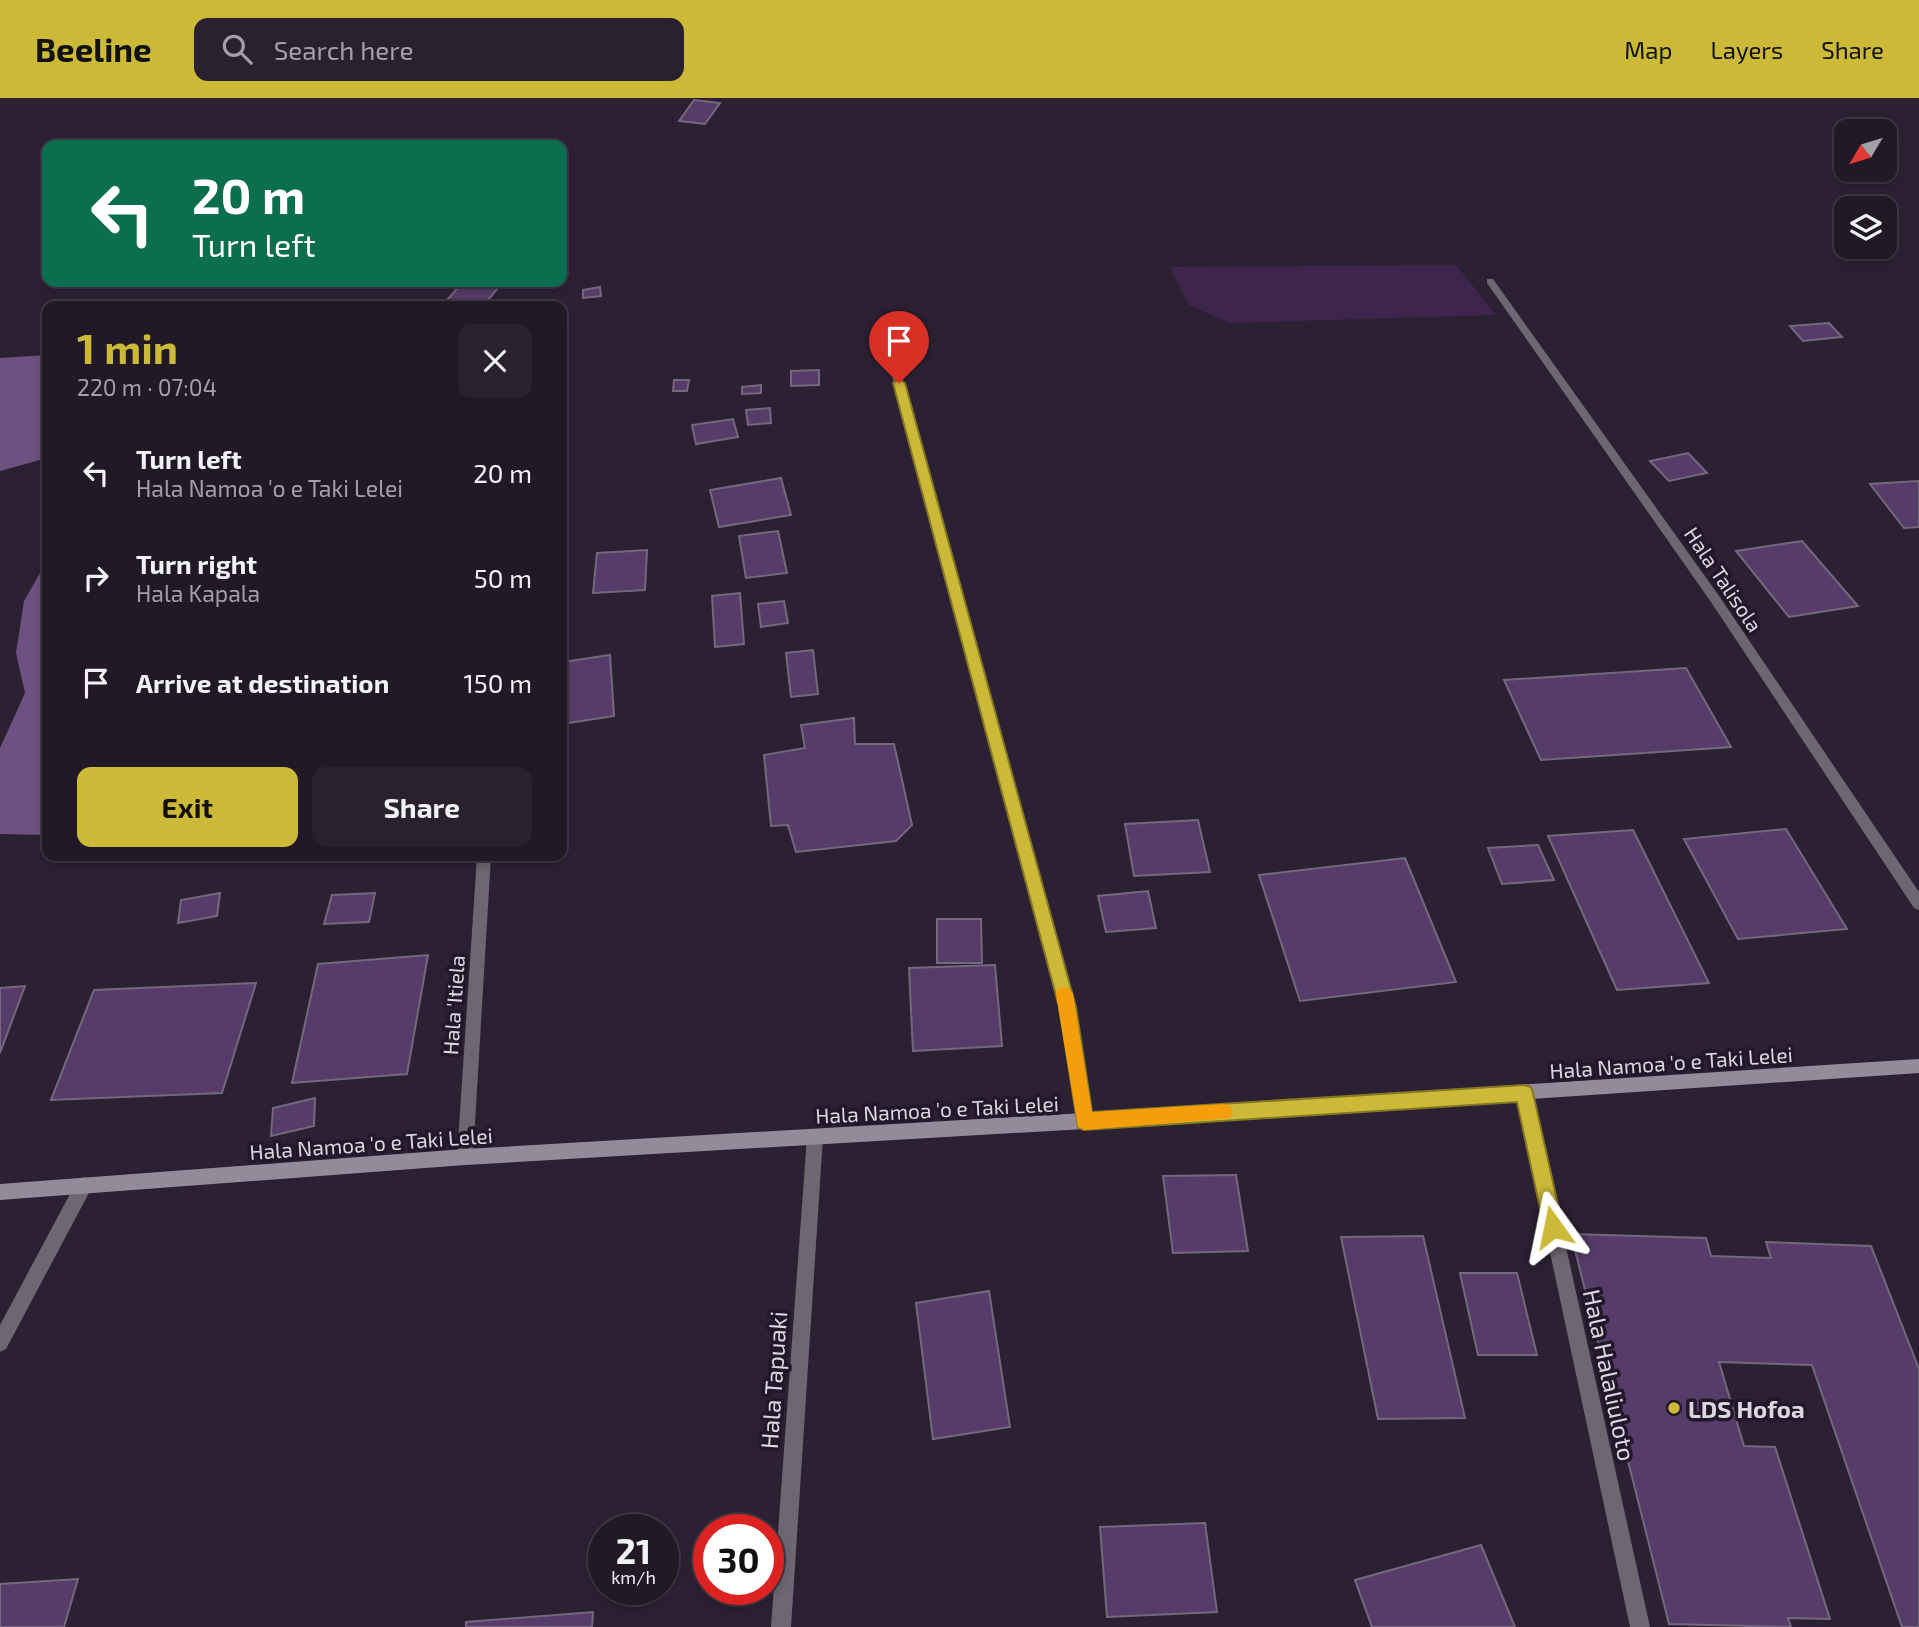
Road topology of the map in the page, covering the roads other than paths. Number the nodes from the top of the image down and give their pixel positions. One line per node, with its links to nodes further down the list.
1 (1490, 281): 4 (street, Hala Talisola)
2 (892, 358): 7 (street)
3 (484, 861): 9 (street, Hala 'Itiela)
4 (1919, 904)
5 (1919, 1066): 6 (street, Hala Namoa 'o e Taki Lelei)
6 (1524, 1093): 7 (street, Hala Namoa 'o e Taki Lelei); 14 (street, Hala Halaliuloto)
7 (1084, 1121): 8 (street, Hala Namoa 'o e Taki Lelei)
8 (815, 1138): 9 (street, Hala Namoa 'o e Taki Lelei); 13 (street, Hala Tapuaki)
9 (465, 1157): 10 (street, Hala Namoa 'o e Taki Lelei)
10 (84, 1185): 11 (street, Hala Namoa 'o e Taki Lelei); 12 (street)
11 (0, 1192)
12 (0, 1343)
13 (781, 1627)
14 (1640, 1627)

